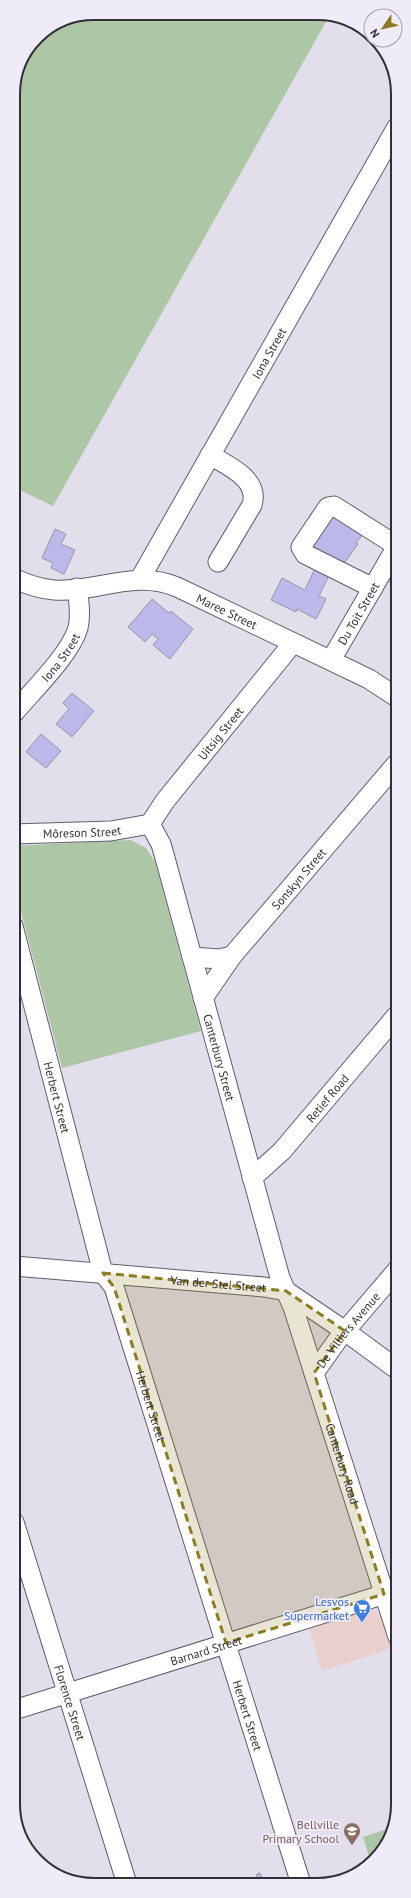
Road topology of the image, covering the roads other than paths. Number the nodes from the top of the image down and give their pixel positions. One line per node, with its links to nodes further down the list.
1 (391, 138): 2 (street, Iona Street)
2 (210, 455): 5 (street); 6 (street, Iona Street)
3 (391, 542): 9 (street)
4 (391, 556): 9 (street, Du Toit Street)
5 (218, 562)
6 (140, 579): 8 (street, Maree Street); 10 (street, Maree Street)
7 (20, 580): 8 (street, Maree Street)
8 (77, 588): 13 (street, Iona Street)
9 (373, 588): 11 (street, Du Toit Street)
10 (294, 643): 11 (street, Maree Street); 15 (street, Uitsig Street)
11 (331, 660): 12 (street, Maree Street)
12 (391, 693)
13 (20, 706)
14 (391, 770): 18 (street, Sonskyn Street)
15 (150, 824): 16 (street, Môreson Street); 19 (street, Canterbury Street)
16 (20, 834)
17 (20, 953): 24 (street, Herbert Street)
18 (232, 956): 19 (street); 20 (street, Sonskyn Street)
19 (194, 965): 20 (street, Canterbury Street)
20 (203, 998): 22 (street, Canterbury Street)
21 (391, 1022): 22 (street, Retief Road)
22 (252, 1178): 26 (street, Canterbury Street)
23 (20, 1266): 24 (street, Van der Stel Street)
24 (103, 1272): 26 (street, Van der Stel Street); 32 (street, Herbert Street)
25 (391, 1277): 27 (street, De Villiers Avenue)
26 (286, 1291): 27 (street, Van der Stel Street); 29 (street, Canterbury Road)
27 (345, 1331): 28 (street, Van der Stel Street); 29 (street, De Villiers Avenue)
28 (391, 1365)
29 (314, 1373): 31 (street, Canterbury Road)
30 (20, 1541): 33 (street, Florence Street)
31 (391, 1592): 32 (street, Barnard Street)
32 (226, 1643): 33 (street, Barnard Street); 36 (street, Herbert Street)
33 (67, 1693): 34 (street, Barnard Street); 35 (street, Florence Street)
34 (20, 1708)
35 (125, 1878)
36 (299, 1878)

